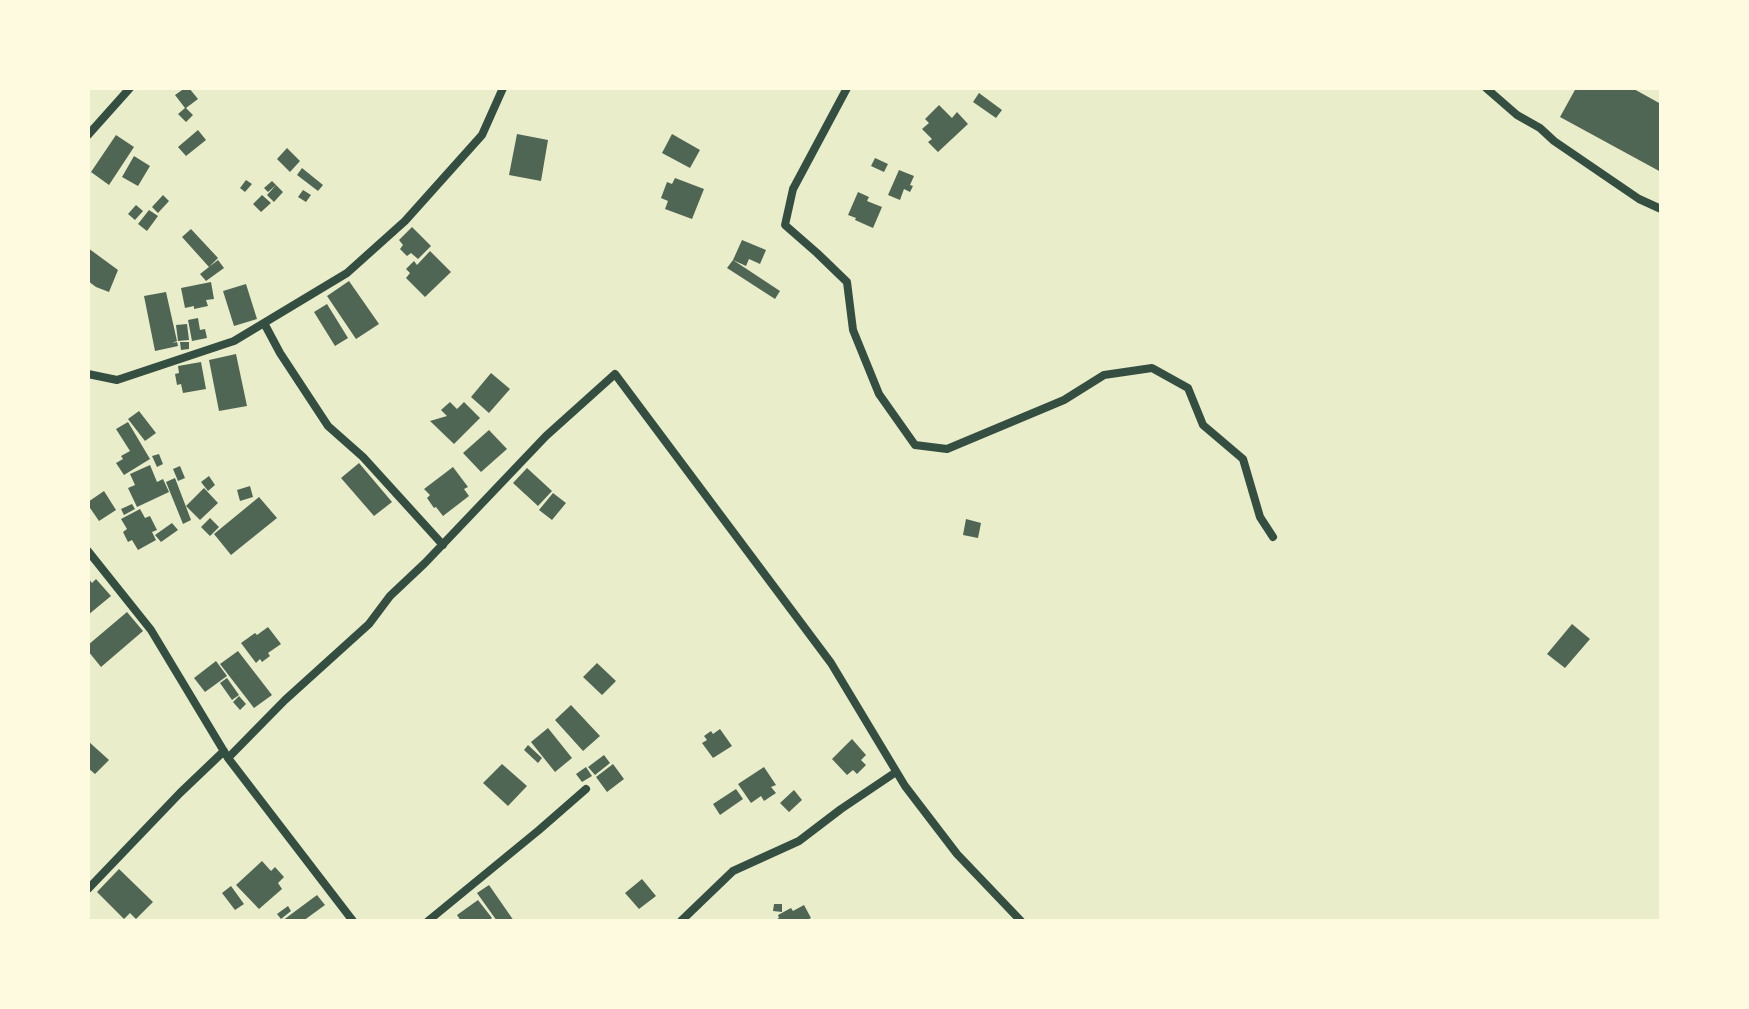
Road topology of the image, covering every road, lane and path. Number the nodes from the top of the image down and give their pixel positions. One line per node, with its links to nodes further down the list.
1 (130, 88): 5 (street)
2 (503, 88): 7 (street)
3 (847, 88): 9 (street)
4 (1486, 88): 6 (street)
5 (88, 135)
6 (1661, 209)
7 (264, 323): 8 (street); 10 (street)
8 (88, 374)
9 (1273, 537)
10 (443, 545): 12 (street); 13 (street)
11 (88, 551): 12 (street)
12 (226, 754): 15 (street); 16 (street)
13 (896, 772): 18 (street); 19 (street)
14 (586, 789): 17 (street)
15 (88, 889)
16 (353, 921)
17 (428, 921)
18 (681, 921)
19 (1021, 921)

